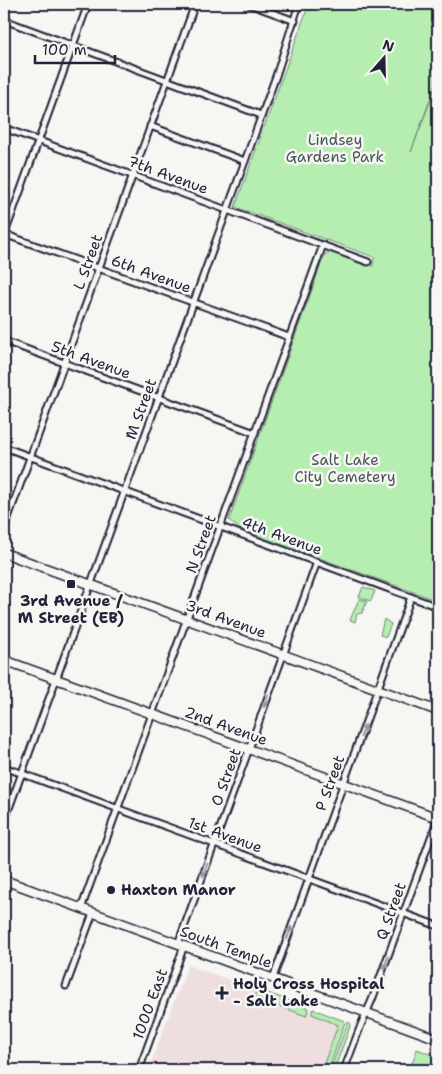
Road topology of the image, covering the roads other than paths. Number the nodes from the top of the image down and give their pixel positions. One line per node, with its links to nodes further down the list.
1 (88, 4): 7 (street)
2 (195, 4): 8 (street, L Street)
3 (249, 4): 6 (street)
4 (299, 4): 6 (street, M Street)
5 (4, 20): 7 (street)
6 (295, 21): 9 (street, M Street)
7 (73, 46): 8 (street); 12 (street)
8 (167, 81): 9 (street); 10 (street, L Street)
9 (261, 115): 13 (street, M Street)
10 (150, 126): 13 (street); 14 (street, L Street)
11 (4, 128): 12 (street, 7th Avenue)
12 (38, 140): 14 (street, 7th Avenue); 16 (street)
13 (245, 161): 15 (street, M Street)
14 (132, 175): 15 (street, 7th Avenue); 19 (street, L Street)
15 (227, 209): 17 (street, 7th Avenue); 20 (street, M Street)
16 (4, 235): 19 (street, 6th Avenue)
17 (323, 245): 18 (street, 7th Avenue); 21 (street, N Street)
18 (368, 262)
19 (98, 268): 20 (street, 6th Avenue); 23 (street, L Street)
20 (193, 303): 21 (street, 6th Avenue); 24 (street, M Street)
21 (289, 338): 25 (street, N Street)
22 (4, 341): 23 (street, 5th Avenue)
23 (64, 363): 24 (street, 5th Avenue); 27 (street, L Street)
24 (158, 397): 25 (street, 5th Avenue); 28 (street, M Street)
25 (255, 432): 29 (street, N Street)
26 (4, 447): 27 (street, 4th Avenue)
27 (30, 456): 28 (street, 4th Avenue); 30 (street, L Street)
28 (124, 491): 29 (street, 4th Avenue); 33 (street, M Street)
29 (221, 526): 32 (street, 4th Avenue); 36 (street, N Street)
30 (4, 529)
31 (4, 553): 33 (street, 3rd Avenue)
32 (317, 562): 34 (street, 4th Avenue); 37 (street, O Street)
33 (90, 585): 36 (street, 3rd Avenue); 39 (street, M Street)
34 (411, 597): 35 (street, 4th Avenue); 40 (street, P Street)
35 (438, 607)
36 (187, 620): 37 (street, 3rd Avenue); 42 (street, N Street)
37 (283, 655): 40 (street, 3rd Avenue); 43 (street, O Street, one-way to 43)
38 (4, 660): 39 (street, 2nd Avenue)
39 (56, 679): 42 (street, 2nd Avenue); 45 (street, M Street)
40 (378, 690): 41 (street, 3rd Avenue); 46 (street, P Street, one-way to 40)
41 (438, 711)
42 (152, 714): 43 (street, 2nd Avenue); 47 (street, N Street)
43 (249, 749): 46 (street, 2nd Avenue); 50 (street, O Street)
44 (4, 767): 45 (street, 1st Avenue)
45 (22, 774): 47 (street, 1st Avenue); 49 (street, M Street)
46 (343, 784): 48 (street, 2nd Avenue); 51 (street, P Street)
47 (118, 809): 50 (street, 1st Avenue); 53 (street, N Street)
48 (438, 818): 55 (street, Q Street)
49 (4, 822)
50 (214, 844): 51 (street, 1st Avenue); 57 (street, O Street, one-way to 57)
51 (309, 879): 55 (street, 1st Avenue); 58 (street, P Street, one-way to 51)
52 (4, 880): 53 (street, South Temple)
53 (81, 908): 54 (street, South Temple)
54 (93, 913): 57 (street, South Temple); 59 (street)
55 (404, 913): 56 (street, 1st Avenue); 60 (street, Q Street, one-way to 60)
56 (438, 926)
57 (181, 945): 58 (street, South Temple); 62 (street, 1000 East)
58 (272, 978): 60 (street, South Temple)
59 (66, 986)
60 (367, 1013): 61 (street, South Temple); 63 (street, Q Street)
61 (438, 1038)
62 (139, 1070)
63 (344, 1070)

